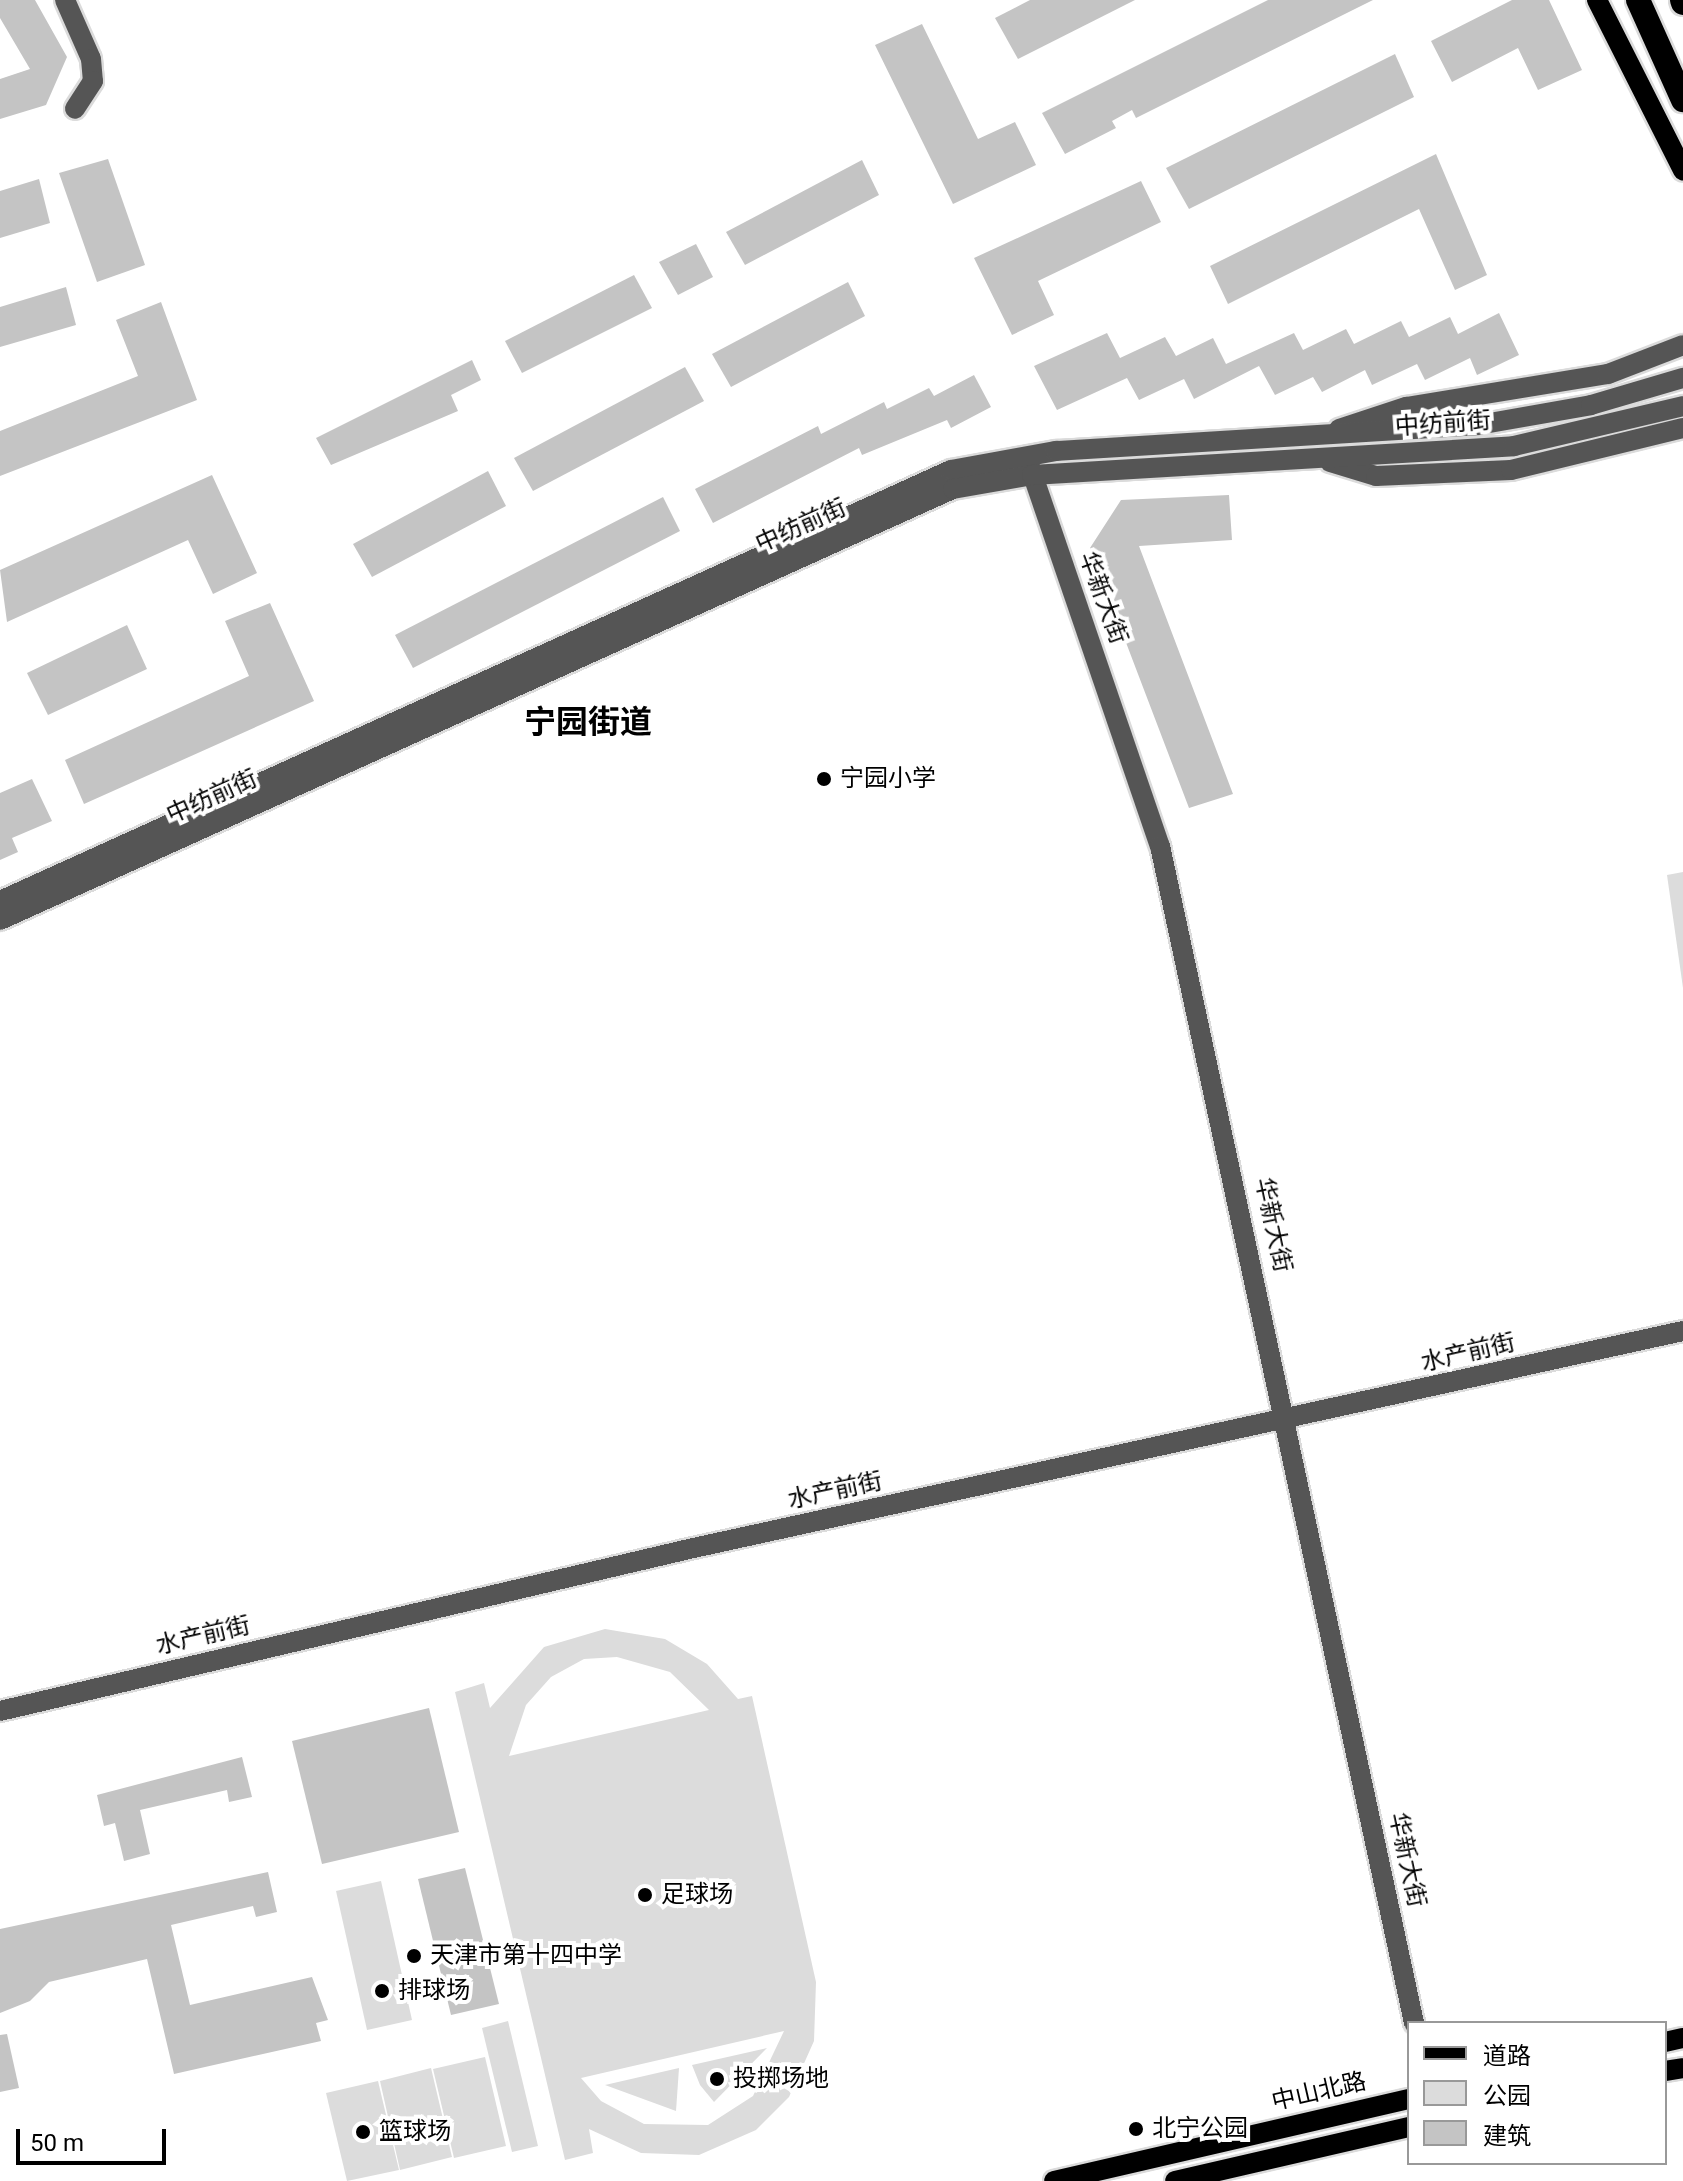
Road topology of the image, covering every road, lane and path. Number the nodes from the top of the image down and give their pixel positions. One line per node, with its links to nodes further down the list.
1 (65, 0): 7 (street)
2 (1597, 0): 8 (main road)
3 (1628, 0): 5 (main road)
4 (1638, 0): 5 (highway)
5 (1664, 58): 6 (highway)
6 (1683, 100)
7 (75, 109)
8 (1683, 170)
9 (1683, 345): 13 (street)
10 (1683, 378): 13 (street)
11 (1683, 406): 15 (street, 中纺前街)
12 (1683, 428): 15 (street)
13 (1328, 434): 14 (street)
14 (1025, 454): 16 (street, 华新大街); 17 (street)
15 (1326, 461): 16 (street, 中纺前街)
16 (1032, 475): 18 (street, 中纺前街); 20 (street, 华新大街)
17 (0, 901)
18 (0, 920)
19 (1683, 1331): 20 (street, 水产前街)
20 (1289, 1421): 21 (street, 水产前街); 22 (street, 华新大街)
21 (0, 1711)
22 (1414, 2021)
23 (1407, 2099): 25 (main road, 中山北路)
24 (1407, 2127): 26 (main road)
25 (1054, 2181)
26 (1175, 2181)

